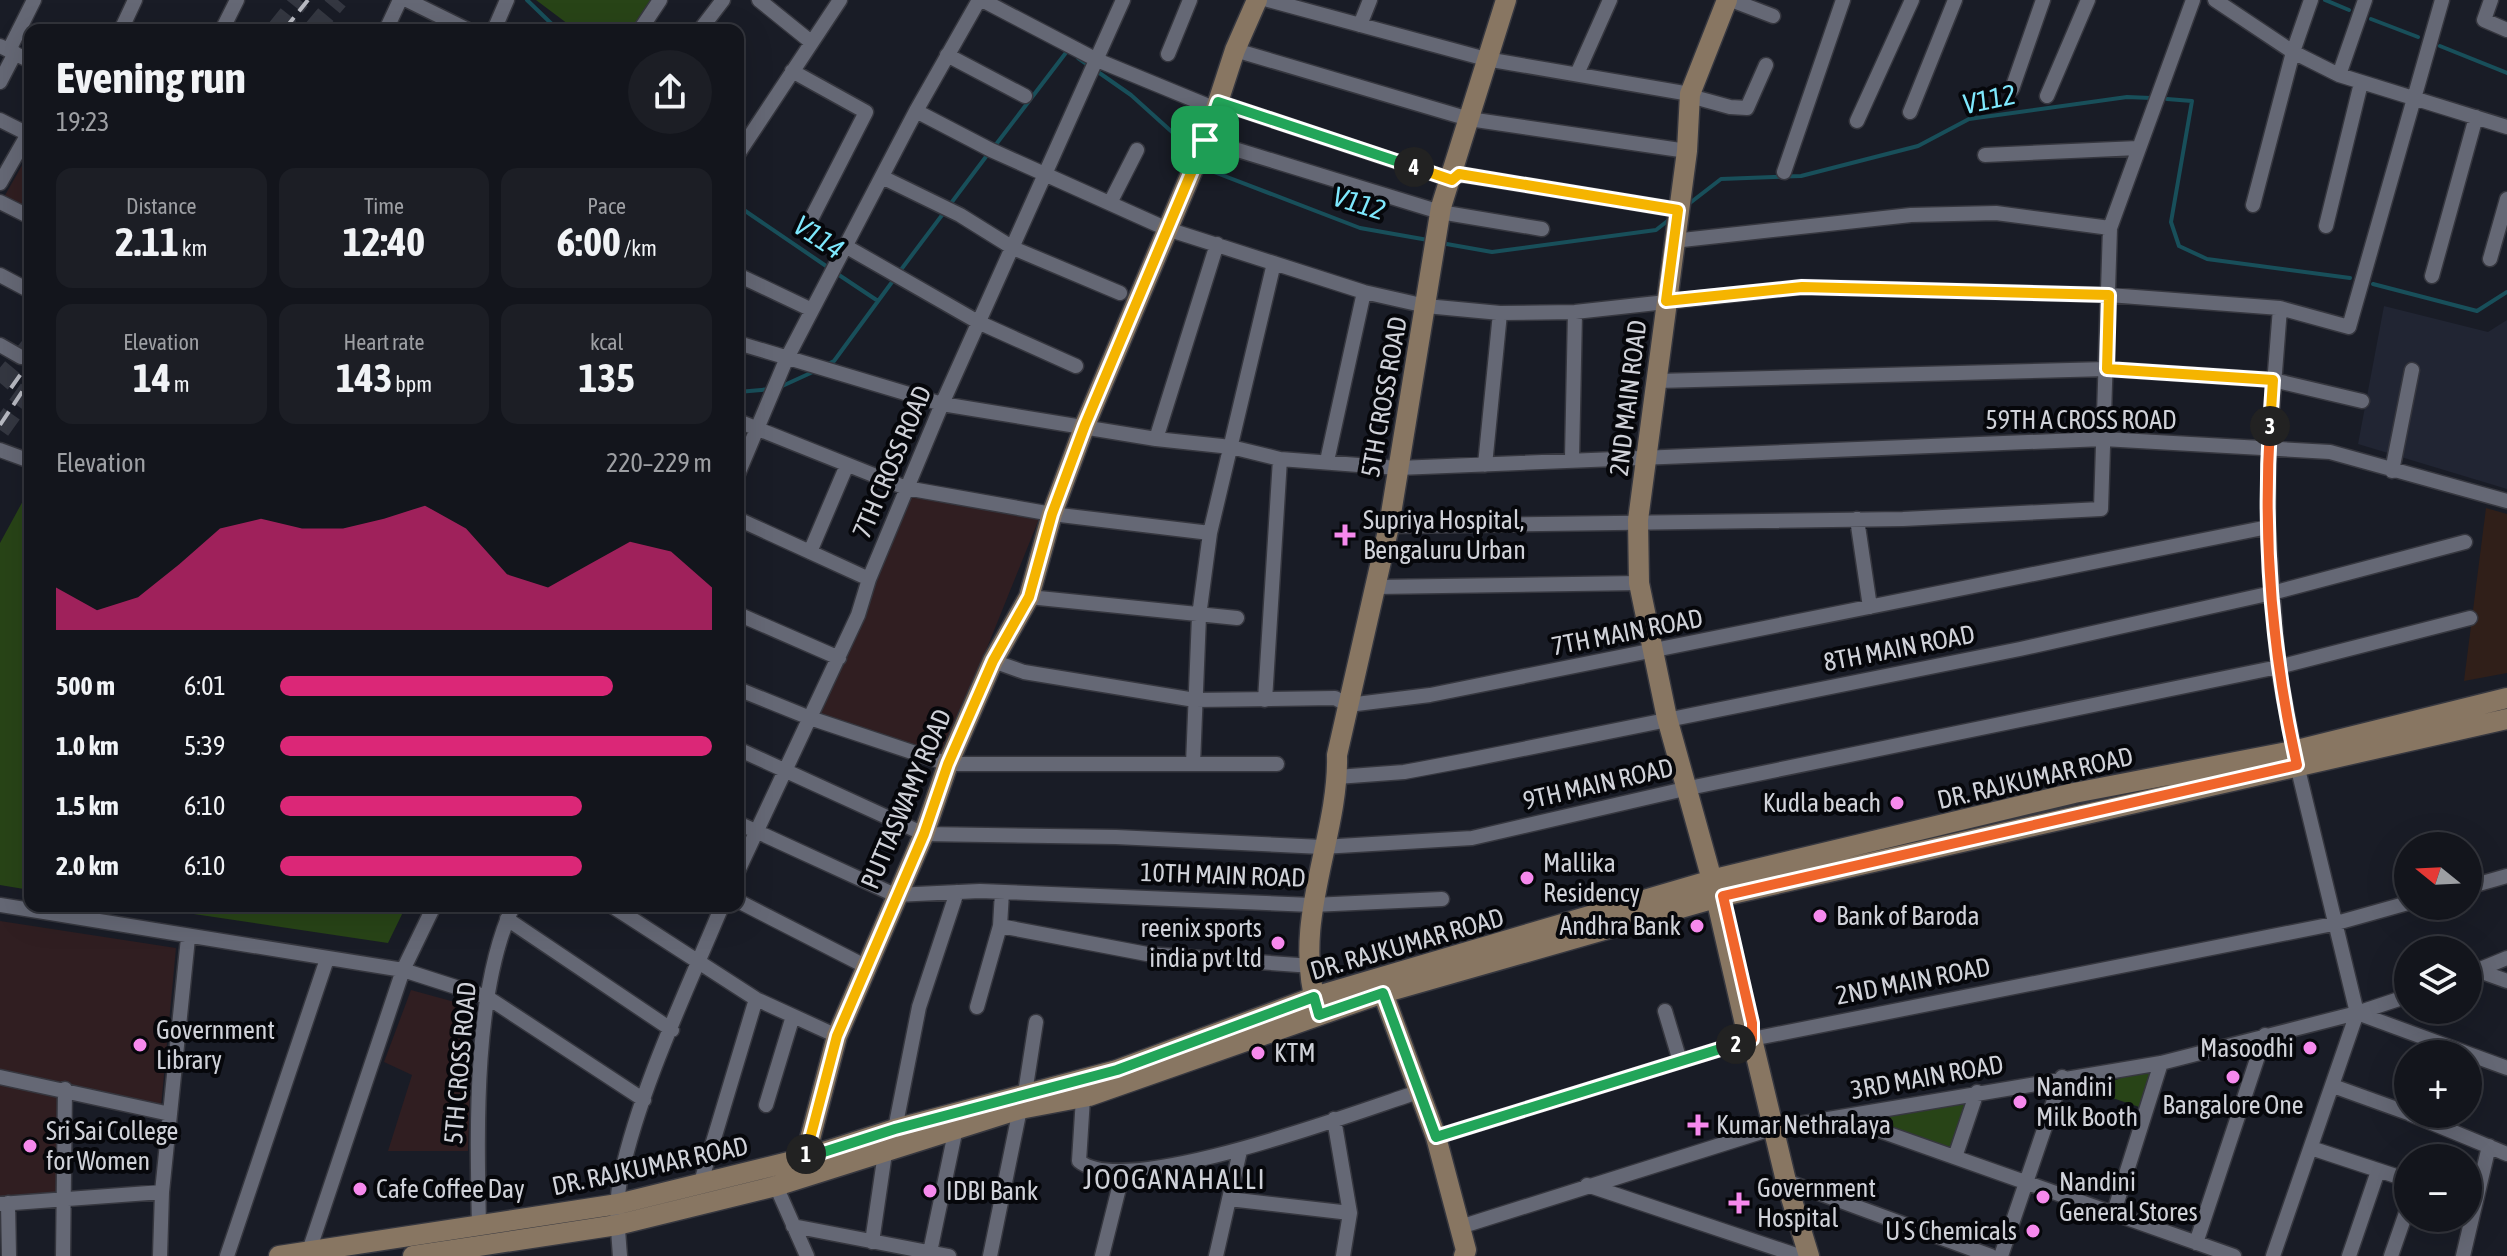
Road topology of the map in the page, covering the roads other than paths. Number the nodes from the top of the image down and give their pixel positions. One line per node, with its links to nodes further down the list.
1 (34, 0): 42 (street)
2 (135, 0): 32 (street)
3 (237, 0): 33 (street)
4 (400, 0): 34 (street)
5 (407, 0): 35 (street)
6 (507, 0): 36 (street)
7 (660, 0): 37 (street)
8 (723, 0): 38 (street)
9 (759, 0): 41 (street)
10 (840, 0): 41 (street)
11 (981, 0): 46 (street); 48 (street)
12 (1123, 0): 48 (street)
13 (1190, 0): 45 (street)
14 (1257, 0): 43 (main road)
15 (1268, 0): 39 (street)
16 (1370, 0): 39 (street)
17 (1506, 0): 47 (main road, 5TH CROSS ROAD)
18 (1610, 0): 51 (street)
19 (1729, 0): 31 (street); 56 (main road, 2ND MAIN ROAD)
20 (1843, 0): 76 (street)
21 (1912, 0): 66 (street)
22 (1955, 0): 62 (street)
23 (2043, 0): 55 (street)
24 (2088, 0): 58 (street)
25 (2193, 0): 71 (street)
26 (2215, 0): 44 (street)
27 (2311, 0): 44 (street)
28 (2365, 0): 52 (street)
29 (2442, 0): 59 (street)
30 (2491, 0): 40 (street)
31 (1773, 16)
32 (124, 24)
33 (225, 24)
34 (389, 24)
35 (456, 24)
36 (497, 24)
37 (644, 24)
38 (705, 24)
39 (1360, 25): 47 (street)
40 (2507, 30)
41 (811, 42): 50 (street)
42 (8, 50): 53 (street)
43 (1235, 50): 60 (main road); 64 (street)
44 (2293, 52): 52 (street); 84 (street)
45 (1168, 54)
46 (947, 55): 57 (street); 61 (street)
47 (1486, 59): 51 (street); 64 (main road, 5TH CROSS ROAD)
48 (1094, 65): 60 (street); 77 (street, 7TH CROSS ROAD)
49 (1766, 65): 56 (street)
50 (792, 71): 70 (street); 89 (street)
51 (1577, 74): 56 (street)
52 (2339, 75): 54 (street)
53 (0, 82)
54 (2361, 83): 59 (street); 88 (street)
55 (2012, 89)
56 (1690, 95): 73 (main road, 2ND MAIN ROAD)
57 (1025, 96)
58 (2047, 96)
59 (2414, 96): 63 (street); 107 (street)
60 (1217, 105): 74 (main road); 79 (street)
61 (916, 111): 77 (street); 78 (street)
62 (1910, 112)
63 (2476, 117): 67 (street); 99 (street)
64 (1469, 119): 73 (street); 79 (main road, 5TH CROSS ROAD)
65 (0, 120): 68 (street)
66 (1857, 121)
67 (2507, 127)
68 (24, 132)
69 (24, 141): 80 (street)
70 (744, 145)
71 (2138, 148): 75 (street); 90 (street)
72 (1137, 150): 83 (street)
73 (1687, 151): 87 (main road, 2ND MAIN ROAD)
74 (1198, 154): 85 (street); 91 (main road)
75 (1985, 155)
76 (1784, 172)
77 (1048, 174): 83 (street); 95 (street, 7TH CROSS ROAD)
78 (882, 177): 94 (street); 95 (street)
79 (1452, 180): 85 (main road, 5TH CROSS ROAD); 87 (street)
80 (0, 183)
81 (2507, 199): 96 (street)
82 (0, 202): 86 (street)
83 (1110, 203): 91 (street)
84 (2253, 205)
85 (1440, 212): 92 (street); 106 (main road, 5TH CROSS ROAD)
86 (24, 214)
87 (1675, 224): 90 (street); 105 (main road, 2ND MAIN ROAD)
88 (2326, 226)
89 (807, 227)
90 (2110, 228): 104 (street)
91 (1167, 229): 93 (street); 124 (main road, PUTTASWAMY ROAD)
92 (1542, 229)
93 (1217, 244): 97 (street); 126 (street)
94 (847, 247): 108 (street); 111 (street)
95 (1013, 248): 103 (street); 111 (street, 7TH CROSS ROAD)
96 (2490, 259)
97 (1274, 263): 102 (street); 128 (street)
98 (0, 275): 101 (street)
99 (2432, 276)
100 (744, 278): 108 (street)
101 (24, 288)
102 (1364, 292): 106 (street); 136 (street)
103 (1120, 293)
104 (2109, 295): 105 (street); 107 (street); 117 (street)
105 (1666, 301): 109 (street); 120 (main road, 2ND MAIN ROAD)
106 (1426, 306): 110 (street); 139 (main road, 5TH CROSS ROAD)
107 (2280, 308): 119 (street)
108 (812, 310): 115 (street)
109 (1575, 312): 110 (street); 132 (street)
110 (1500, 313): 138 (street)
111 (978, 322): 116 (street); 122 (street, 7TH CROSS ROAD)
112 (0, 345): 114 (street)
113 (744, 345): 115 (street, 59TH A CROSS ROAD)
114 (21, 357)
115 (786, 360): 122 (street, 59TH A CROSS ROAD); 125 (street)
116 (1076, 366)
117 (2107, 369): 119 (street); 120 (street); 127 (street)
118 (2412, 370): 140 (street)
119 (2273, 380): 121 (street); 129 (street)
120 (1657, 381): 131 (main road, 2ND MAIN ROAD)
121 (2362, 401)
122 (942, 404): 124 (street, 59TH A CROSS ROAD); 141 (street, 7TH CROSS ROAD)
123 (744, 424): 125 (street)
124 (1085, 425): 126 (street, 59TH A CROSS ROAD); 143 (main road, PUTTASWAMY ROAD)
125 (757, 430): 135 (street); 137 (street)
126 (1156, 439): 128 (street, 59TH A CROSS ROAD)
127 (2103, 439): 129 (street, 59TH A CROSS ROAD); 131 (street, 59TH A CROSS ROAD); 144 (street)
128 (1231, 447): 134 (street, 59TH A CROSS ROAD); 149 (street)
129 (2269, 449): 140 (street, 59TH A CROSS ROAD); 148 (street)
130 (0, 450): 133 (street)
131 (1648, 457): 132 (street, 59TH A CROSS ROAD); 145 (main road, 2ND MAIN ROAD)
132 (1572, 458): 138 (street, 59TH A CROSS ROAD)
133 (24, 459)
134 (1280, 459): 136 (street, 59TH A CROSS ROAD); 169 (street)
135 (744, 460)
136 (1327, 461): 139 (street, 59TH A CROSS ROAD)
137 (847, 465): 141 (street); 151 (street)
138 (1485, 465): 139 (street, 59TH A CROSS ROAD)
139 (1398, 468): 147 (main road, 5TH CROSS ROAD)
140 (2392, 471): 142 (street, 59TH A CROSS ROAD)
141 (906, 488): 143 (street); 152 (street, 7TH CROSS ROAD)
142 (2507, 501)
143 (1052, 514): 149 (street); 156 (main road, PUTTASWAMY ROAD)
144 (1857, 519): 145 (street); 157 (street)
145 (1638, 520): 147 (street); 153 (main road, 2ND MAIN ROAD)
146 (744, 522): 151 (street)
147 (1389, 526): 154 (main road, 5TH CROSS ROAD)
148 (2268, 527): 155 (street); 157 (street, 7TH MAIN ROAD)
149 (1210, 533): 158 (street)
150 (2465, 542): 155 (street, 8TH MAIN ROAD)
151 (810, 552): 152 (street)
152 (869, 579): 163 (street, 7TH CROSS ROAD)
153 (1639, 583): 154 (street); 162 (main road, 2ND MAIN ROAD)
154 (1376, 587): 170 (main road, 5TH CROSS ROAD)
155 (2272, 593): 165 (street); 172 (street, 8TH MAIN ROAD)
156 (1029, 597): 158 (street); 164 (main road, PUTTASWAMY ROAD)
157 (1870, 607): 162 (street, 7TH MAIN ROAD)
158 (1199, 616): 160 (street); 168 (street)
159 (744, 617): 163 (street)
160 (1237, 618)
161 (2470, 618): 165 (street, 9TH MAIN ROAD)
162 (1653, 651): 170 (street, 7TH MAIN ROAD); 172 (main road, 2ND MAIN ROAD)
163 (839, 658): 171 (street, 7TH CROSS ROAD)
164 (993, 661): 168 (street, 7TH MAIN ROAD); 176 (main road, PUTTASWAMY ROAD)
165 (2278, 667): 175 (street); 181 (street, 9TH MAIN ROAD)
166 (744, 691): 171 (street)
167 (2507, 698): 175 (main road, DR. RAJKUMAR ROAD)
168 (1195, 700): 169 (street, 7TH MAIN ROAD); 177 (street)
169 (1265, 700): 170 (street, 7TH MAIN ROAD)
170 (1348, 705): 180 (main road, 5TH CROSS ROAD)
171 (810, 718): 176 (street); 179 (street, 7TH CROSS ROAD)
172 (1667, 718): 180 (street, 8TH MAIN ROAD); 181 (main road, 2ND MAIN ROAD)
173 (2507, 719): 175 (main road, DR. RAJKUMAR ROAD)
174 (744, 752): 179 (street, 9TH MAIN ROAD)
175 (2295, 758): 189 (main road, DR. RAJKUMAR ROAD); 204 (street)
176 (948, 764): 177 (street); 184 (main road, PUTTASWAMY ROAD)
177 (1193, 764): 178 (street)
178 (1277, 764)
179 (784, 772): 183 (street, 7TH CROSS ROAD); 184 (street, 9TH MAIN ROAD)
180 (1337, 777): 185 (main road, 5TH CROSS ROAD)
181 (1689, 788): 185 (street, 9TH MAIN ROAD); 189 (main road, 2ND MAIN ROAD)
182 (744, 826): 183 (street)
183 (757, 833): 186 (street, 7TH CROSS ROAD); 192 (street)
184 (924, 834): 185 (street, 9TH MAIN ROAD); 192 (main road, PUTTASWAMY ROAD)
185 (1322, 847): 196 (main road, 5TH CROSS ROAD)
186 (744, 859)
187 (2507, 876): 188 (street)
188 (2482, 883)
189 (1718, 888): 216 (main road, DR. RAJKUMAR ROAD); 220 (main road, DR. RAJKUMAR ROAD); 229 (main road, 2ND MAIN ROAD)
190 (957, 892): 191 (street, 10TH MAIN ROAD); 192 (street, 10TH MAIN ROAD); 252 (street)
191 (1002, 892): 196 (street, 10TH MAIN ROAD); 205 (street)
192 (895, 895): 210 (main road, PUTTASWAMY ROAD)
193 (1442, 899): 196 (street, 10TH MAIN ROAD)
194 (744, 904): 210 (street)
195 (0, 905): 198 (street)
196 (1312, 905): 211 (main road, 5TH CROSS ROAD)
197 (2394, 907): 204 (street, 2ND MAIN ROAD)
198 (24, 909)
199 (40, 912): 206 (street)
200 (431, 912): 213 (street)
201 (510, 912): 217 (street, 5TH CROSS ROAD); 226 (street)
202 (622, 912): 209 (street)
203 (720, 912): 209 (street)
204 (2333, 924): 223 (street); 229 (street, 2ND MAIN ROAD)
205 (1000, 926): 211 (street); 221 (street)
206 (188, 938): 208 (street); 246 (street)
207 (2507, 958): 212 (street)
208 (327, 959): 213 (street); 288 (street)
209 (700, 959): 218 (street); 226 (street)
210 (865, 966): 228 (main road, PUTTASWAMY ROAD)
211 (1312, 966): 220 (main road, 5TH CROSS ROAD)
212 (2482, 968)
213 (403, 970): 217 (street); 282 (street)
214 (2482, 972): 215 (street)
215 (2507, 981)
216 (1383, 993): 220 (main road, DR. RAJKUMAR ROAD); 239 (main road)
217 (487, 997): 242 (street); 276 (street, 5TH CROSS ROAD)
218 (756, 999): 224 (street); 265 (street)
219 (2394, 1001): 223 (street, 3RD MAIN ROAD)
220 (1316, 1006): 241 (main road, DR. RAJKUMAR ROAD); 243 (main road, DR. RAJKUMAR ROAD)
221 (977, 1007)
222 (1665, 1011): 231 (street)
223 (2357, 1013): 227 (street, 3RD MAIN ROAD); 230 (street); 237 (street)
224 (793, 1016): 228 (street); 244 (street)
225 (1036, 1022): 243 (street)
226 (672, 1030): 242 (street)
227 (2265, 1035): 233 (street, 3RD MAIN ROAD); 281 (street)
228 (837, 1036): 260 (main road, PUTTASWAMY ROAD)
229 (1752, 1039): 231 (street, 2ND MAIN ROAD); 250 (main road, 2ND MAIN ROAD)
230 (2425, 1040)
231 (1680, 1061): 253 (street, 2ND MAIN ROAD)
232 (2482, 1061): 234 (street)
233 (2161, 1063): 236 (street, 3RD MAIN ROAD); 273 (street)
234 (2507, 1068)
235 (0, 1077): 238 (street)
236 (2062, 1077): 240 (street, 3RD MAIN ROAD); 266 (street)
237 (2333, 1086): 245 (street); 255 (street)
238 (65, 1089): 246 (street); 271 (street)
239 (1418, 1092): 248 (street); 253 (main road)
240 (1977, 1092): 247 (street, 3RD MAIN ROAD); 259 (street)
241 (1083, 1098): 243 (main road, DR. RAJKUMAR ROAD); 262 (street)
242 (644, 1100): 275 (street)
243 (1023, 1101): 249 (main road, DR. RAJKUMAR ROAD); 252 (main road, DR. RAJKUMAR ROAD); 294 (street)
244 (766, 1105)
245 (2394, 1108)
246 (170, 1114): 269 (street)
247 (1841, 1117): 250 (street, 3RD MAIN ROAD); 259 (street)
248 (1334, 1119): 256 (street); 274 (street)
249 (956, 1128): 257 (main road, DR. RAJKUMAR ROAD); 283 (street)
250 (1774, 1128): 264 (main road, 2ND MAIN ROAD); 267 (street, 3RD MAIN ROAD)
251 (2459, 1128): 254 (street)
252 (895, 1129): 260 (main road, DR. RAJKUMAR ROAD)
253 (1436, 1137): 278 (main road)
254 (2489, 1146): 258 (street); 306 (street)
255 (2311, 1148): 261 (street); 303 (street)
256 (1240, 1151): 262 (street); 270 (street)
257 (885, 1153): 268 (main road, DR. RAJKUMAR ROAD); 280 (street)
258 (2507, 1154)
259 (1955, 1157): 266 (street)
260 (805, 1158): 265 (main road, DR. RAJKUMAR ROAD)
261 (2378, 1171): 263 (street); 304 (street)
262 (1123, 1172): 295 (street)
263 (2394, 1176)
264 (1786, 1181): 299 (main road, 2ND MAIN ROAD); 300 (street)
265 (701, 1182): 275 (main road, DR. RAJKUMAR ROAD)
266 (2027, 1182): 273 (street); 301 (street)
267 (1587, 1184): 278 (street, 3RD MAIN ROAD); 298 (street)
268 (776, 1186): 275 (main road, DR. RAJKUMAR ROAD); 277 (street)
269 (162, 1192): 271 (street); 287 (street)
270 (1229, 1199): 274 (street); 296 (street)
271 (62, 1202): 272 (street); 286 (street)
272 (4, 1204): 285 (street)
273 (2114, 1212): 281 (street)
274 (1350, 1213): 297 (street)
275 (618, 1214): 276 (main road, DR. RAJKUMAR ROAD); 290 (main road, DR. RAJKUMAR ROAD); 291 (street)
276 (479, 1226): 282 (main road, DR. RAJKUMAR ROAD)
277 (793, 1226): 280 (street); 292 (street)
278 (1460, 1227): 284 (main road)
279 (2399, 1232): 305 (street)
280 (872, 1242): 283 (street)
281 (2196, 1243): 302 (street)
282 (310, 1248): 289 (main road, DR. RAJKUMAR ROAD)
283 (932, 1254): 293 (street)
284 (1472, 1254)
285 (9, 1256)
286 (63, 1256)
287 (160, 1256)
288 (227, 1256)
289 (279, 1256)
290 (413, 1256)
291 (620, 1256)
292 (807, 1256)
293 (949, 1256)
294 (990, 1256)
295 (1102, 1256)
296 (1216, 1256)
297 (1343, 1256)
298 (1799, 1256)
299 (1809, 1256)
300 (1991, 1256)
301 (2001, 1256)
302 (2234, 1256)
303 (2273, 1256)
304 (2349, 1256)
305 (2391, 1256)
306 (2463, 1256)

